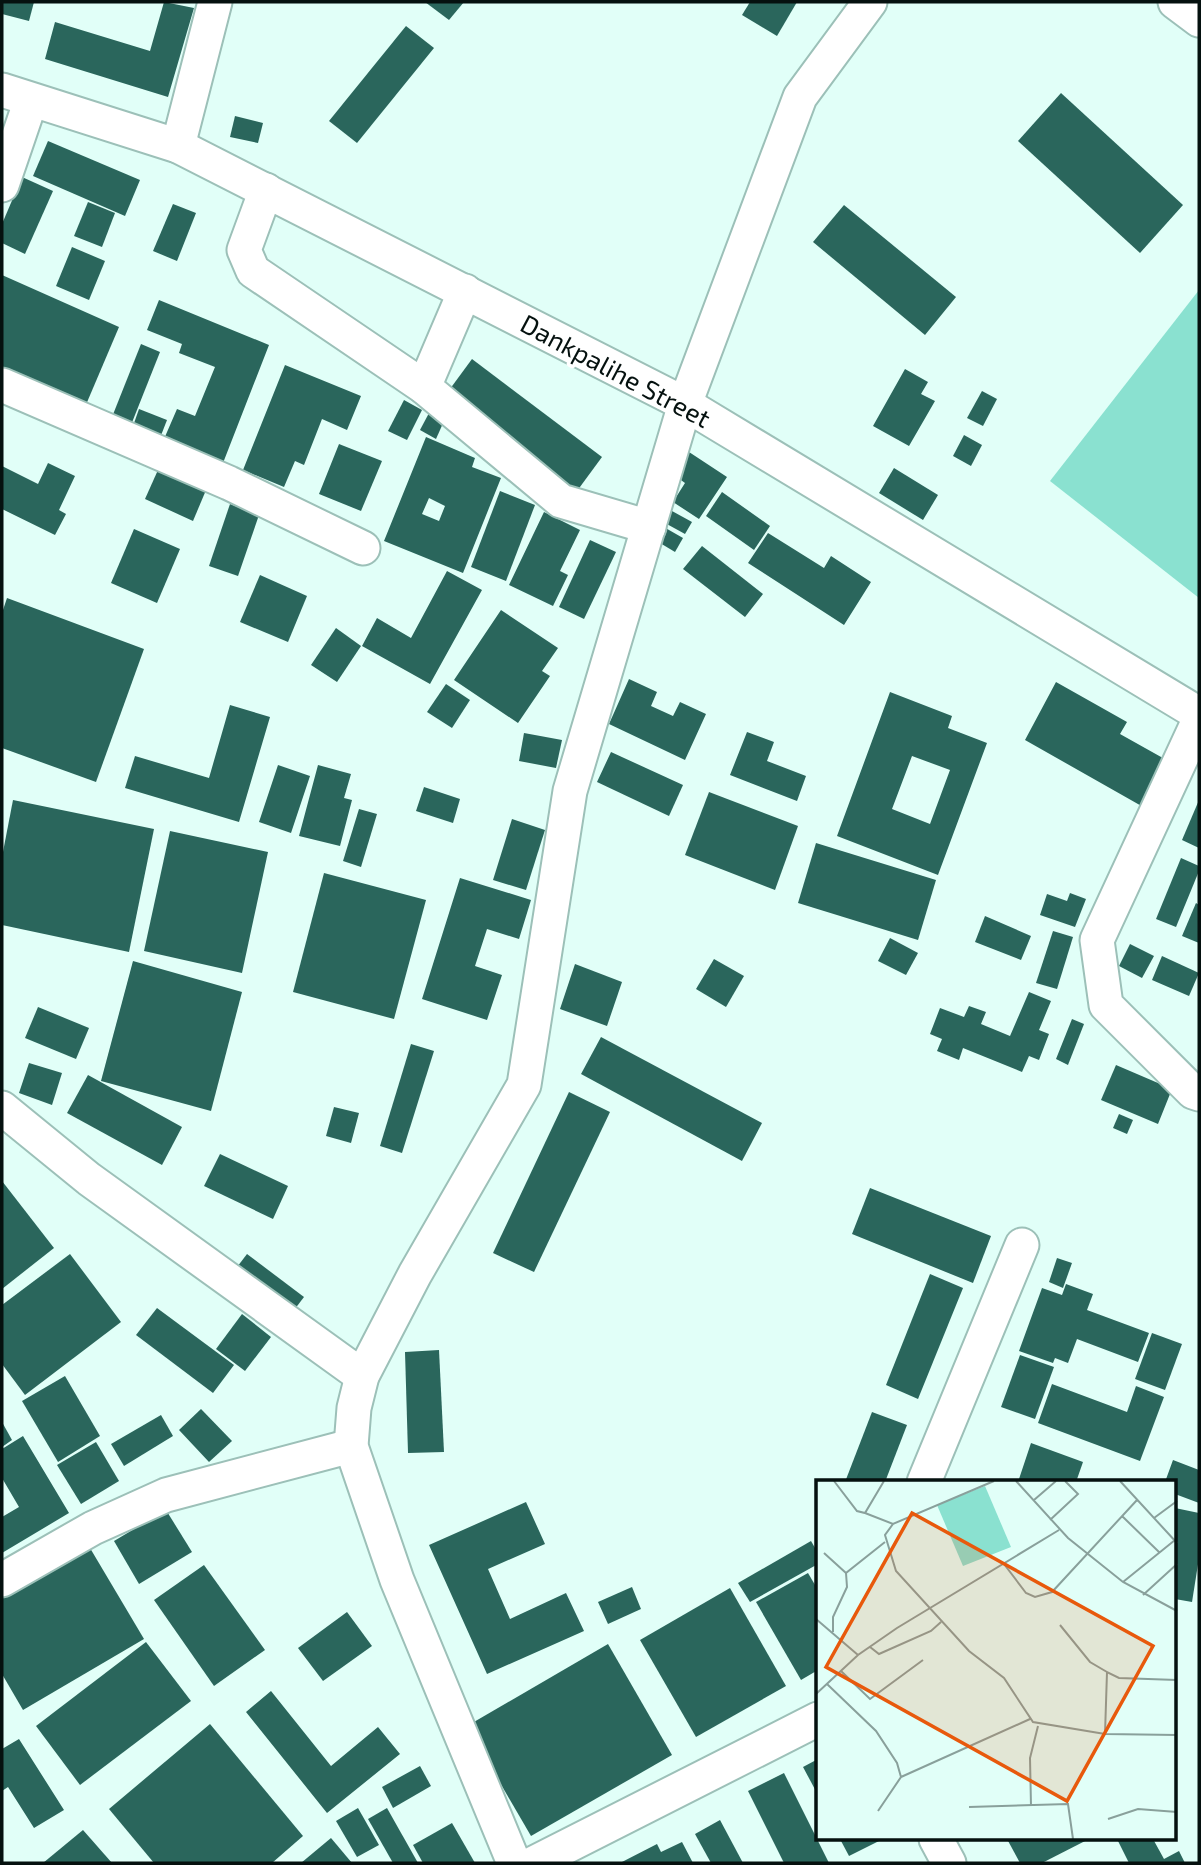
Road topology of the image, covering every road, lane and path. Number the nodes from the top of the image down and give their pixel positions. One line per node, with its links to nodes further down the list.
1 (215, 2): 6 (street)
2 (870, 2): 12 (street)
3 (1175, 2): 4 (street)
4 (1199, 20)
5 (16, 95): 6 (street, Dankpalihe Street); 7 (street)
6 (178, 146): 8 (street, Dankpalihe Street)
7 (2, 185)
8 (266, 190): 9 (street, Dankpalihe Street); 11 (street)
9 (465, 291): 11 (street); 12 (street, Dankpalihe Street)
10 (2, 385): 14 (street)
11 (424, 387): 13 (street)
12 (685, 404): 13 (street); 15 (street, Dankpalihe Street)
13 (649, 527): 20 (street)
14 (363, 548)
15 (1199, 714)
16 (1199, 720): 17 (street)
17 (1199, 1094)
18 (2, 1108): 20 (street)
19 (1023, 1245): 22 (street)
20 (362, 1376): 21 (street)
21 (351, 1446): 23 (street); 26 (street)
22 (925, 1480)
23 (2, 1580)
24 (816, 1720): 27 (street)
25 (937, 1840): 28 (street)
26 (514, 1863)
27 (534, 1863)
28 (949, 1863)

